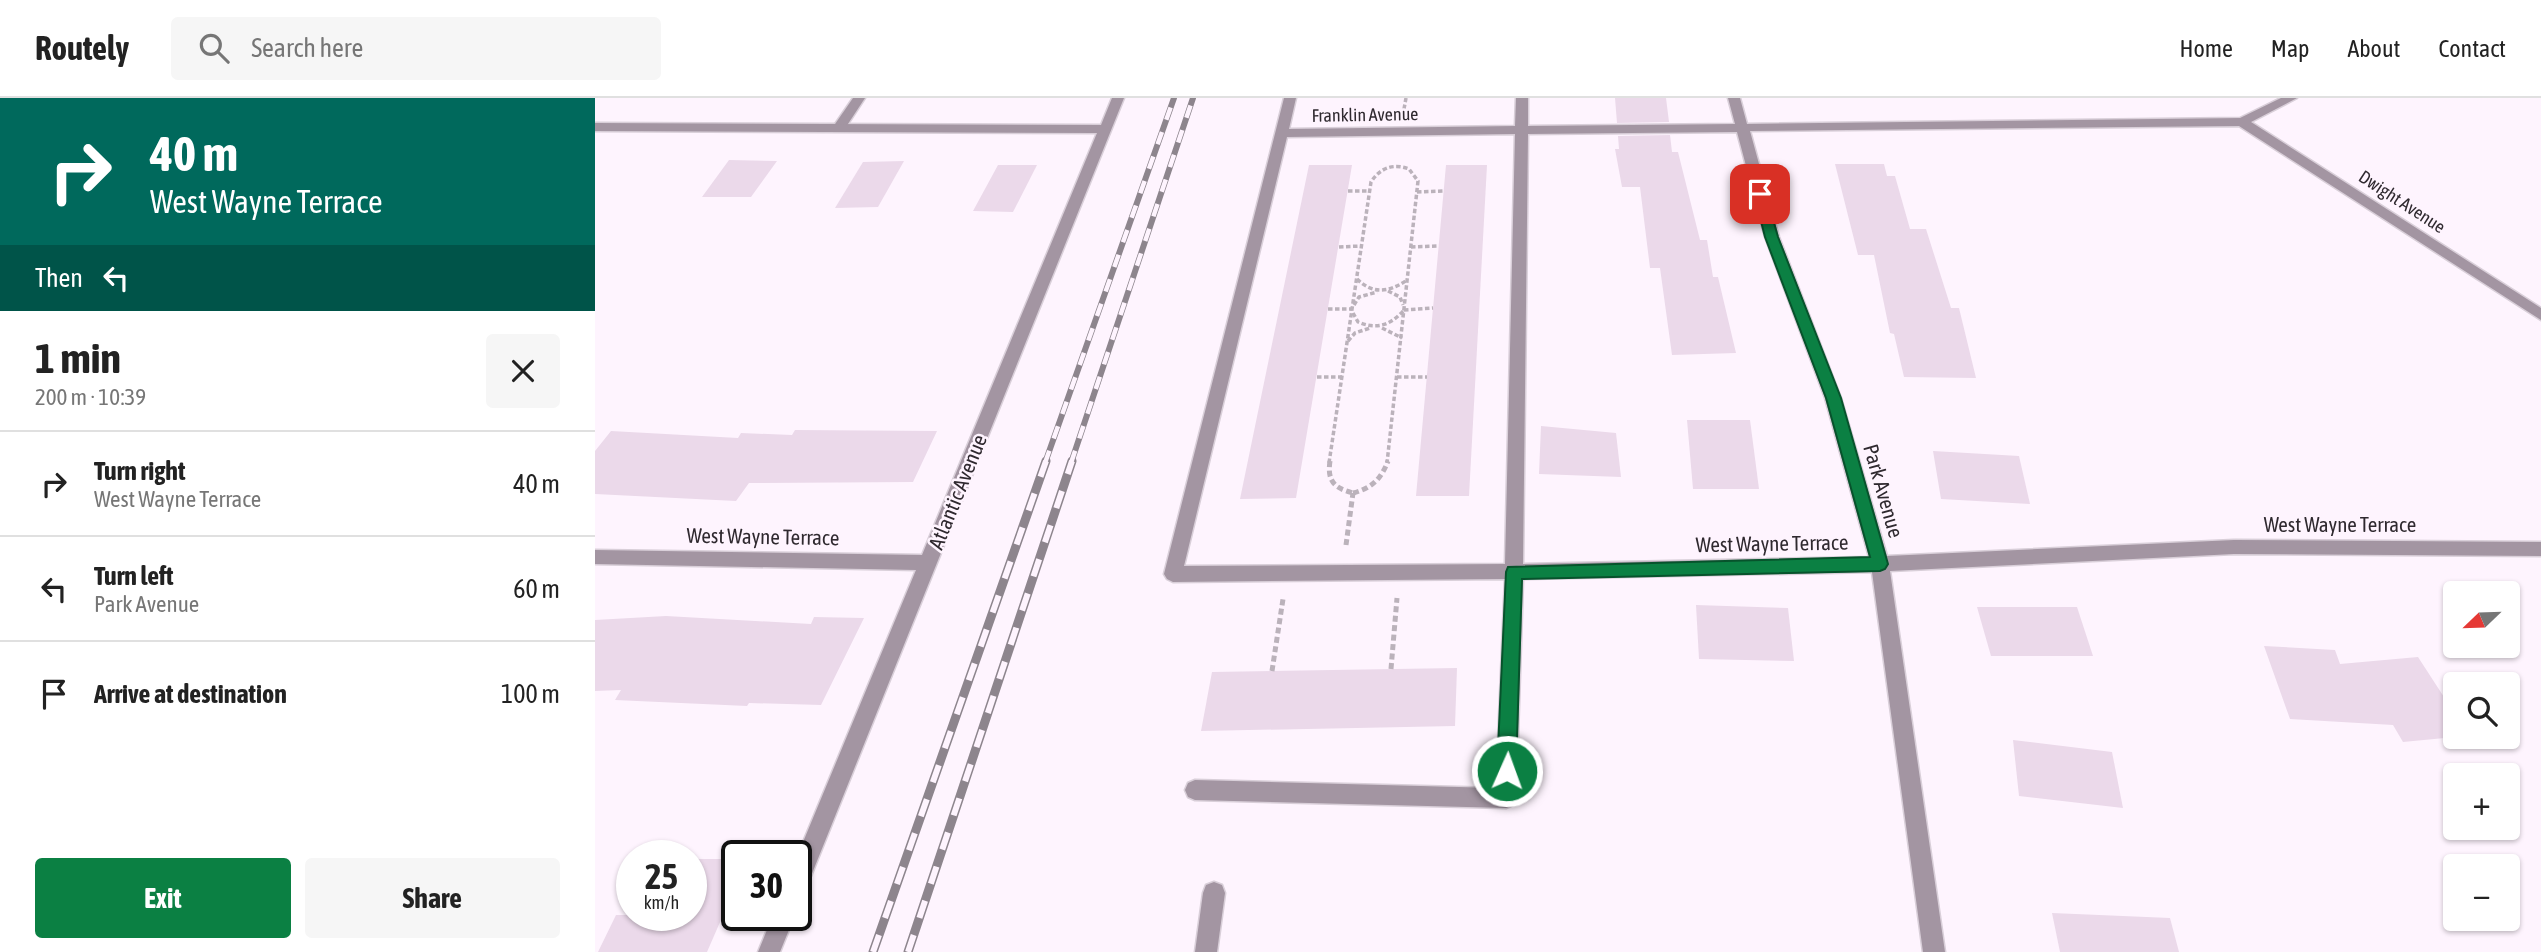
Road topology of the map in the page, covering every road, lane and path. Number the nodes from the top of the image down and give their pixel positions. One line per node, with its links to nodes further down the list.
1 (859, 98): 9 (street)
2 (1118, 98): 11 (street, Atlantic Avenue)
3 (1290, 98): 13 (street)
4 (1522, 98): 12 (street)
5 (1734, 98): 10 (street, Park Avenue)
6 (2291, 98): 7 (street)
7 (2242, 122): 10 (street, Franklin Avenue); 30 (street, Dwight Avenue)
8 (595, 127): 9 (street)
9 (839, 127): 11 (street)
10 (1742, 128): 12 (street, Franklin Avenue); 42 (street, Park Avenue)
11 (1105, 129): 41 (street, Atlantic Avenue)
12 (1522, 131): 13 (street, Franklin Avenue); 43 (street)
13 (1281, 133): 46 (street, West Wayne Terrace)
14 (1347, 191): 15 (path)
15 (1369, 191): 16 (path); 20 (path)
16 (1417, 191): 17 (path); 21 (path)
17 (1444, 191)
18 (1439, 246): 21 (path)
19 (1339, 247): 20 (path)
20 (1361, 247): 22 (path)
21 (1411, 247): 23 (path)
22 (1357, 278): 25 (path); 28 (path)
23 (1408, 280): 24 (path); 29 (path)
24 (1385, 291): 25 (path); 29 (path)
25 (1377, 292): 28 (path)
26 (1433, 308): 29 (path)
27 (1328, 309): 28 (path)
28 (1352, 309): 31 (path); 33 (path)
29 (1404, 310): 31 (path); 32 (path)
30 (2541, 315)
31 (1374, 327): 32 (path); 33 (path)
32 (1402, 338): 36 (path)
33 (1347, 341): 35 (path)
34 (1317, 377): 35 (path)
35 (1342, 377): 38 (path)
36 (1397, 377): 37 (path); 38 (path)
37 (1427, 377)
38 (1353, 493): 44 (path)
39 (2541, 549): 42 (street, West Wayne Terrace)
40 (595, 557): 41 (street, West Wayne Terrace)
41 (929, 563): 50 (street, Atlantic Avenue)
42 (1880, 564): 43 (street, West Wayne Terrace); 55 (street, Park Avenue)
43 (1514, 572): 45 (street, West Wayne Terrace); 49 (street)
44 (1342, 573): 45 (street, West Wayne Terrace); 46 (street, West Wayne Terrace)
45 (1399, 573): 47 (path)
46 (1286, 574): 48 (path)
47 (1391, 669)
48 (1272, 671)
49 (1195, 790)
50 (812, 847)
51 (1214, 893): 54 (street)
52 (778, 931): 53 (street)
53 (769, 952)
54 (1206, 952)
55 (1934, 952)

